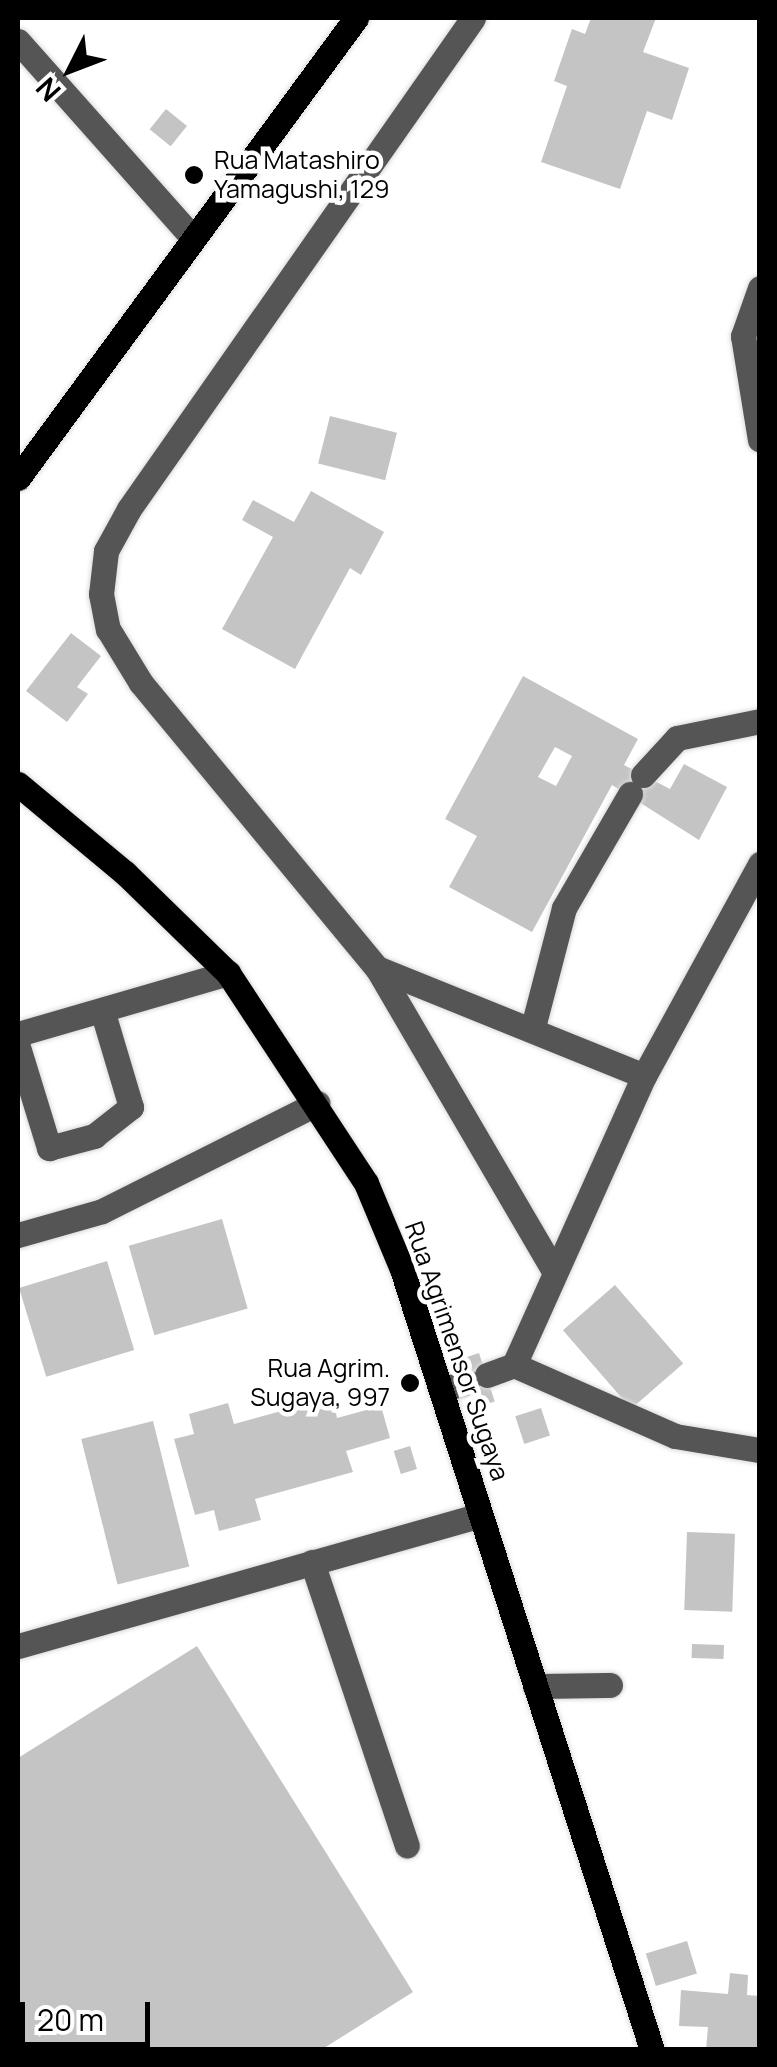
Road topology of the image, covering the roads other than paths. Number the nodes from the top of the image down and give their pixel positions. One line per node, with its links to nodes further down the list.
1 (356, 18): 4 (main road)
2 (473, 18): 11 (street)
3 (18, 41): 4 (street)
4 (194, 238): 7 (main road)
5 (760, 288): 6 (street)
6 (760, 440)
7 (18, 478)
8 (760, 721): 14 (street)
9 (18, 784): 12 (main road, Rua Agrimensor Sugaya)
10 (760, 864): 17 (street)
11 (377, 968): 14 (street); 20 (street)
12 (228, 973): 13 (street); 18 (main road, Rua Agrimensor Sugaya)
13 (102, 1010): 15 (street); 16 (street)
14 (532, 1027): 17 (street)
15 (18, 1034)
16 (18, 1047)
17 (644, 1076): 20 (street)
18 (318, 1102): 19 (street); 22 (main road, Rua Agrimensor Sugaya)
19 (18, 1235)
20 (553, 1269): 21 (street)
21 (514, 1365): 22 (street); 23 (street)
22 (441, 1390): 24 (main road, Rua Agrimensor Sugaya)
23 (760, 1450)
24 (480, 1515): 25 (street); 28 (main road, Rua Agrimensor Sugaya)
25 (312, 1562): 26 (street); 29 (street)
26 (18, 1646)
27 (610, 1685): 28 (street)
28 (535, 1686): 30 (main road, Rua Agrimensor Sugaya)
29 (407, 1846)
30 (652, 2050)

